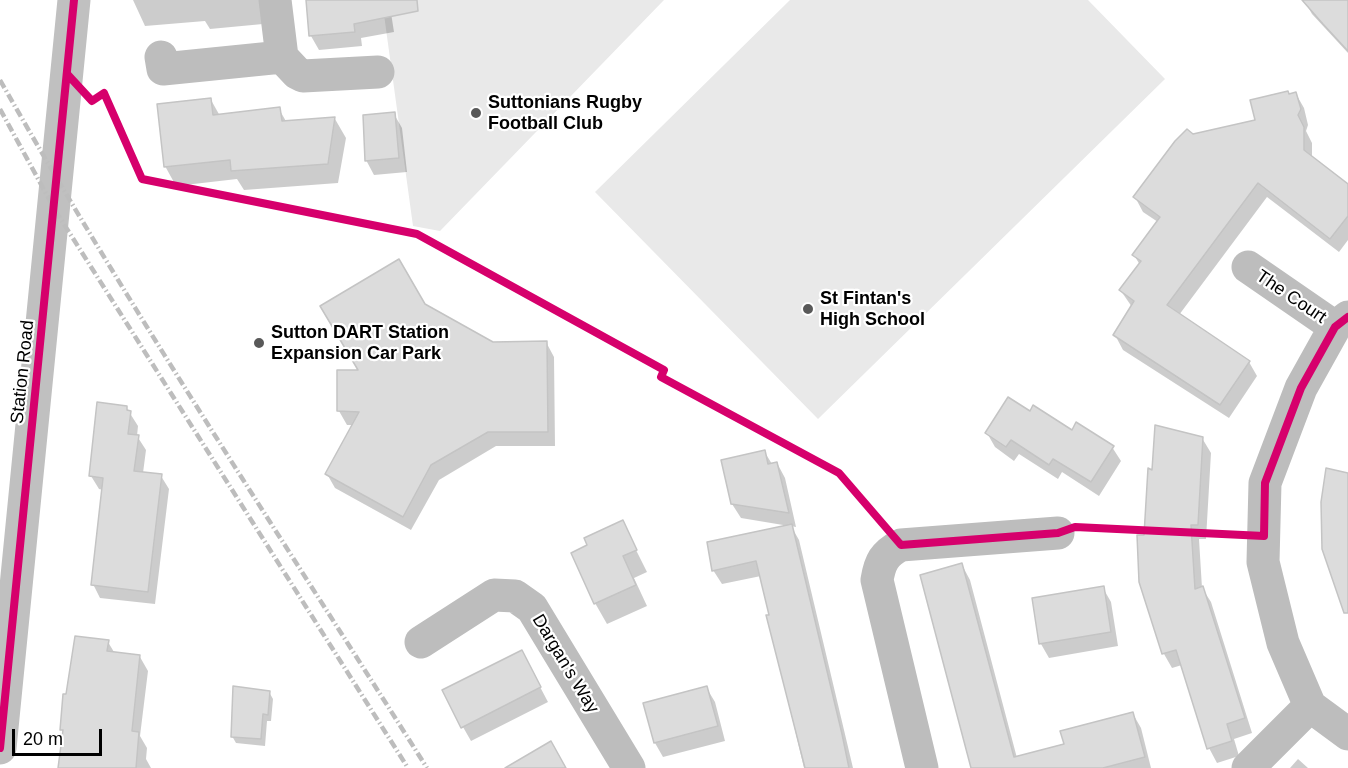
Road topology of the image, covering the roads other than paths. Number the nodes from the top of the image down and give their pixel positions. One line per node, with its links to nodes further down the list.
1 (74, 0): 12 (main road, Station Road)
2 (275, 0): 4 (street)
3 (161, 57): 4 (street)
4 (282, 57): 5 (street)
5 (378, 72)
6 (1248, 267): 7 (street, The Court)
7 (1342, 322): 10 (street)
8 (1058, 533): 14 (street)
9 (420, 642): 13 (street, Dargan's Way)
10 (1310, 706): 11 (street); 15 (street)
11 (1348, 734)
12 (0, 748)
13 (629, 768)
14 (922, 768)
15 (1248, 768)

